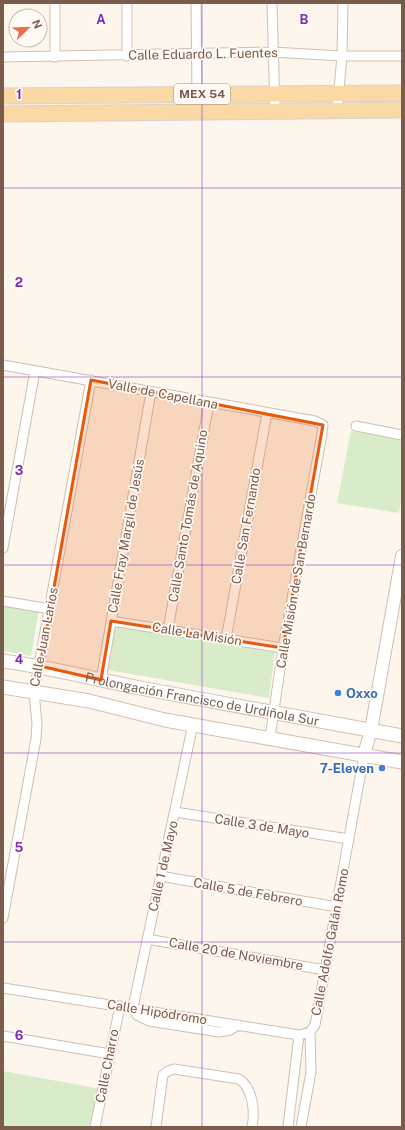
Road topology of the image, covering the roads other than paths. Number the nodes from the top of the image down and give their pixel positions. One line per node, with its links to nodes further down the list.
1 (55, 3): 12 (street)
2 (127, 3): 8 (street)
3 (196, 3): 7 (street)
4 (272, 3): 6 (street)
5 (343, 3): 9 (street)
6 (272, 52): 7 (street, Calle Eduardo L. Fuentes); 9 (street, Calle Eduardo L. Fuentes); 15 (street)
7 (197, 54): 8 (street, Calle Eduardo L. Fuentes); 14 (street)
8 (127, 56): 12 (street, Calle Eduardo L. Fuentes)
9 (342, 56): 10 (street, Calle Eduardo L. Fuentes); 13 (street)
10 (402, 56)
11 (3, 57): 12 (street, Calle Eduardo L. Fuentes)
12 (55, 57)
13 (340, 93): 15 (main road, MEX 54); 16 (main road, MEX 54); 20 (street)
14 (197, 94): 15 (main road, MEX 54); 17 (main road, MEX 54)
15 (275, 94): 19 (street)
16 (402, 94)
17 (3, 96)
18 (402, 110): 20 (main road, MEX 54)
19 (275, 111): 20 (main road, MEX 54); 21 (main road, MEX 54)
20 (337, 111)
21 (3, 114)
22 (3, 365): 23 (street, Valle de Capellana)
23 (35, 371): 24 (street, Valle de Capellana); 31 (street)
24 (91, 380): 25 (street, Valle de Capellana); 35 (street, Calle Juan Larios)
25 (152, 392): 26 (street, Valle de Capellana); 36 (street, Calle Fray Margil de Jesús)
26 (208, 403): 27 (street, Valle de Capellana); 37 (street, Calle Santo Tomás de Aquino)
27 (267, 413): 28 (street, Valle de Capellana); 38 (street, Calle San Fernando)
28 (322, 425): 39 (street, Calle Misión de San Bernardo)
29 (356, 426): 30 (street)
30 (402, 435)
31 (3, 548)
32 (402, 556): 33 (street)
33 (400, 578): 47 (street)
34 (3, 601): 35 (street)
35 (50, 609): 41 (street, Calle Juan Larios)
36 (111, 621): 37 (street, Calle La Misión); 42 (street, Calle Fray Margil de Jesús)
37 (168, 629): 38 (street, Calle La Misión)
38 (226, 639): 39 (street, Calle La Misión)
39 (283, 648): 45 (street, Calle Misión de San Bernardo)
40 (3, 661): 41 (main road, Prolongación Francisco de Urdiñola Sur)
41 (40, 666): 42 (main road, Prolongación Francisco de Urdiñola Sur); 44 (street, Calle Juan Larios)
42 (101, 680): 45 (main road, Prolongación Francisco de Urdiñola Sur)
43 (3, 687): 44 (main road, Prolongación Francisco de Urdiñola Sur)
44 (34, 692): 46 (main road, Prolongación Francisco de Urdiñola Sur); 56 (street, Calle Juan Larios)
45 (273, 714): 47 (main road, Prolongación Francisco de Urdiñola Sur); 49 (street, Calle Misión de San Bernardo)
46 (193, 724): 49 (main road, Prolongación Francisco de Urdiñola Sur); 52 (street, Calle 1 de Mayo)
47 (371, 730): 48 (main road, Prolongación Francisco de Urdiñola Sur); 50 (street)
48 (402, 736)
49 (270, 738): 50 (main road, Prolongación Francisco de Urdiñola Sur)
50 (364, 755): 51 (main road, Prolongación Francisco de Urdiñola Sur); 53 (street, Calle Adolfo Galán Romo)
51 (402, 762)
52 (175, 812): 53 (street, Calle 3 de Mayo); 54 (street, Calle 1 de Mayo)
53 (349, 839): 55 (street, Calle Adolfo Galán Romo)
54 (160, 876): 55 (street, Calle 5 de Febrero); 57 (street, Calle 1 de Mayo)
55 (337, 907): 58 (street, Calle Adolfo Galán Romo)
56 (3, 918)
57 (147, 939): 58 (street, Calle 20 de Noviembre); 61 (street, Calle 1 de Mayo)
58 (326, 970): 62 (street, Calle Adolfo Galán Romo)
59 (3, 988): 60 (street, Calle Hipódromo)
60 (120, 1006): 61 (street, Calle Hipódromo); 65 (street, Calle Charro)
61 (133, 1007): 63 (street, Calle Hipódromo)
62 (310, 1032): 63 (street, Calle Hipódromo); 70 (street, Calle Adolfo Galán Romo)
63 (299, 1035): 69 (street)
64 (3, 1036): 65 (street)
65 (110, 1054): 66 (street, Calle Charro)
66 (95, 1127)
67 (156, 1127): 68 (street)
68 (252, 1127)
69 (288, 1127)
70 (301, 1127)

